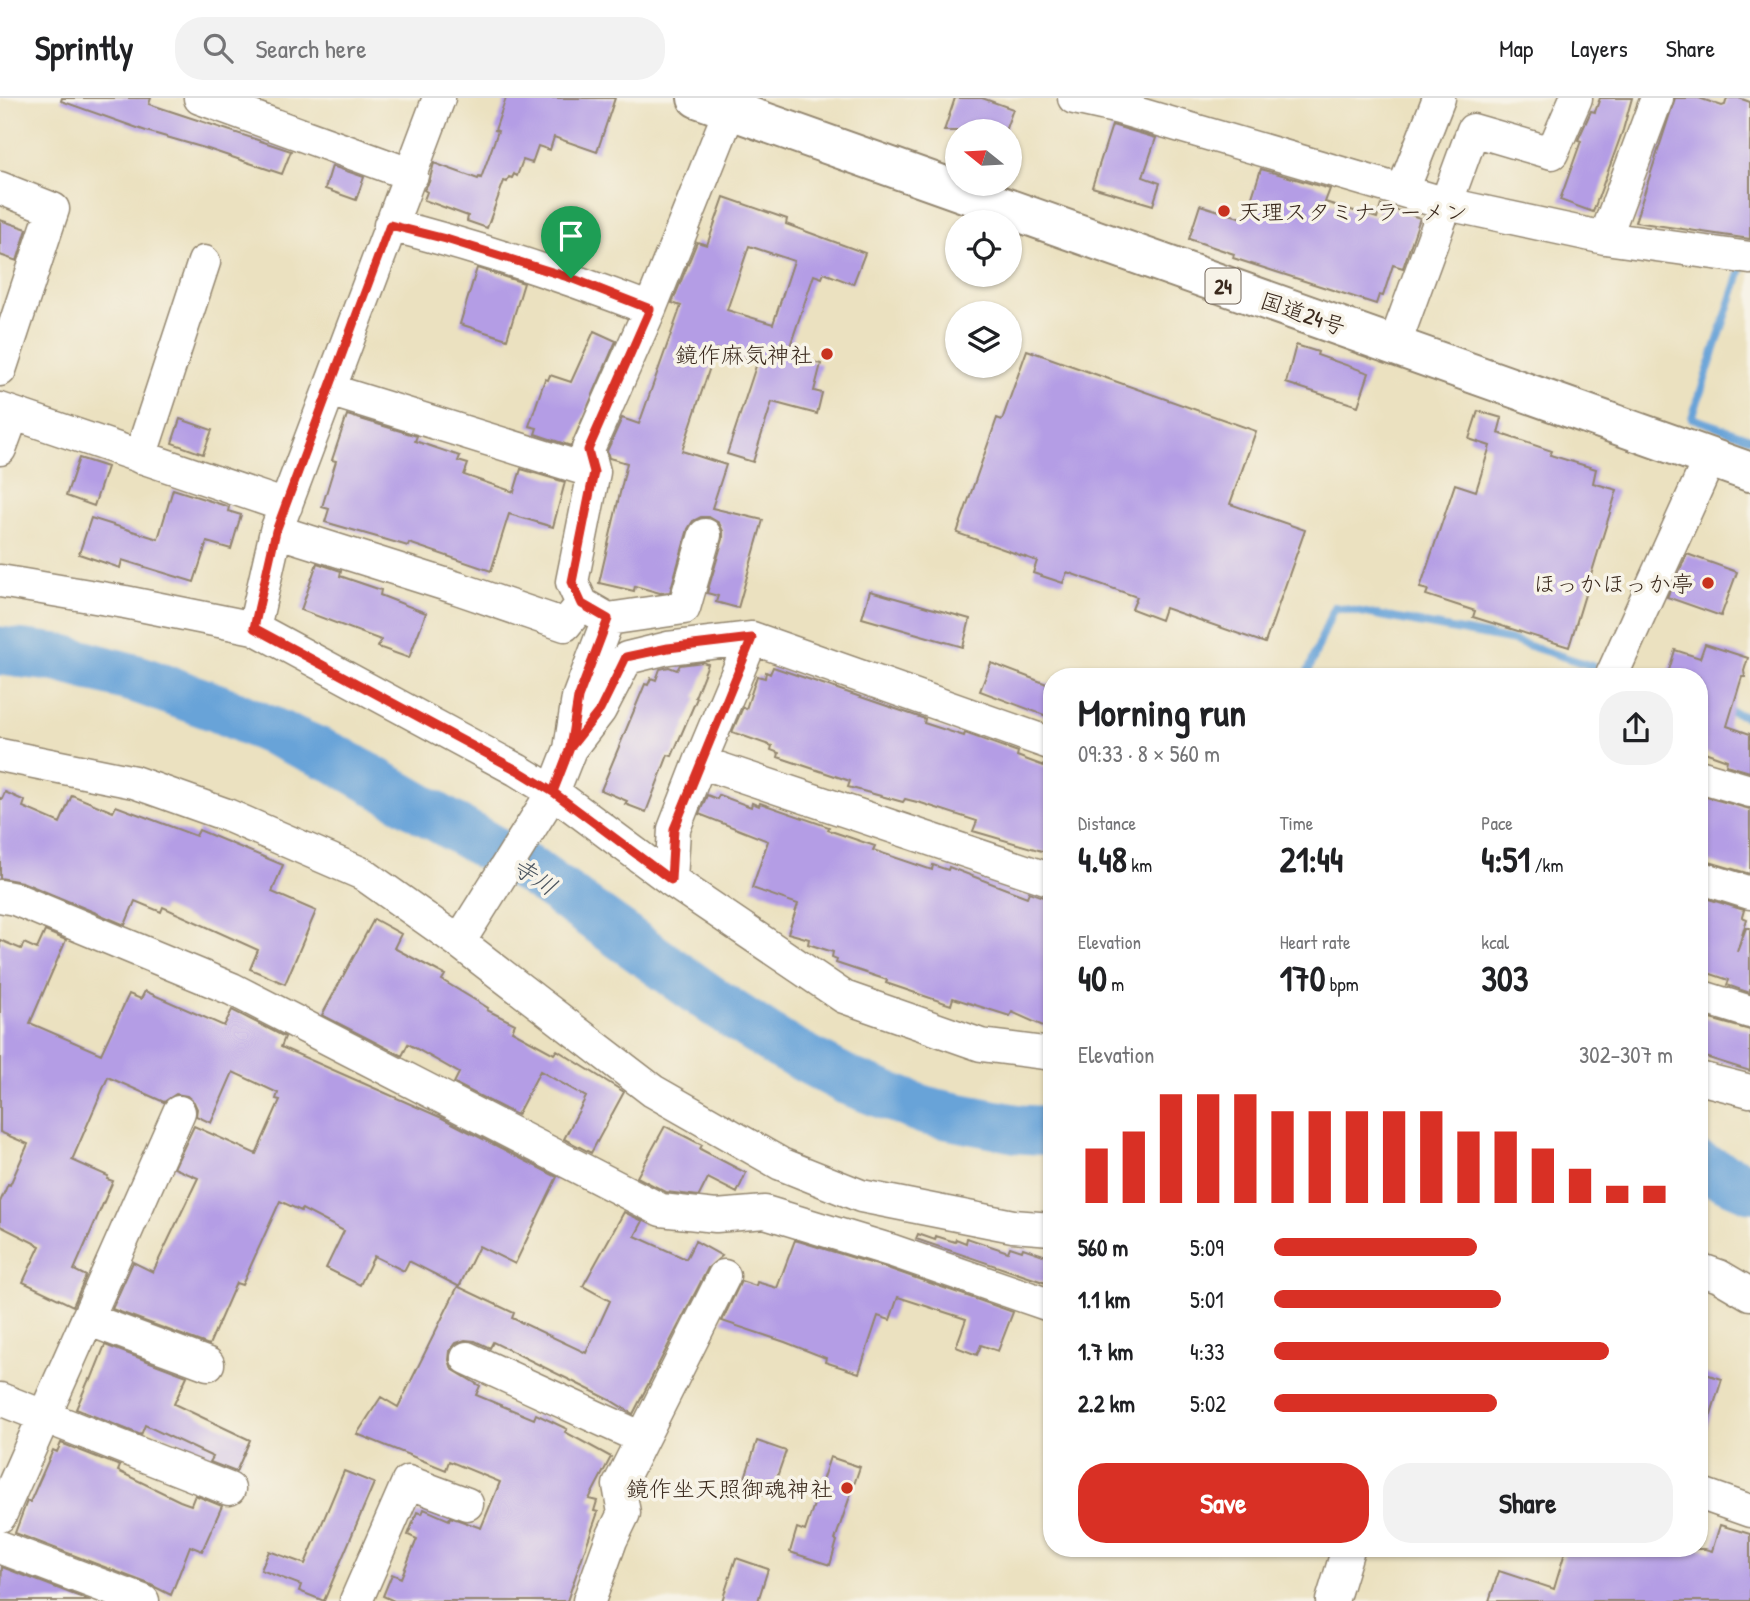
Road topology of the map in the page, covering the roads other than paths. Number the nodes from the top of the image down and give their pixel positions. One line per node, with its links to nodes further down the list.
1 (200, 98): 10 (street)
2 (439, 98): 10 (street)
3 (697, 98): 9 (highway, 国道24号 / 24)
4 (1074, 98): 8 (street)
5 (1439, 98): 12 (street)
6 (1576, 98): 13 (street)
7 (1657, 98): 15 (street)
8 (1121, 103): 12 (street)
9 (737, 104): 18 (street); 19 (highway, 国道24号 / 24)
10 (412, 175): 14 (street)
11 (0, 188): 20 (street)
12 (1403, 190): 13 (street)
13 (1447, 204): 15 (street); 19 (street)
14 (390, 225): 18 (street); 21 (street)
15 (1605, 239): 16 (street)
16 (1750, 258)
17 (204, 262): 24 (street)
18 (650, 309): 26 (street)
19 (1394, 346): 25 (highway, 国道24号 / 24)
20 (0, 370)
21 (329, 390): 26 (street); 28 (street)
22 (7, 411): 23 (street); 24 (street)
23 (0, 449)
24 (140, 457): 28 (street)
25 (1708, 457): 27 (highway, 国道24号 / 24); 34 (street)
26 (594, 472): 31 (street)
27 (1750, 472)
28 (281, 519): 31 (street); 32 (street)
29 (705, 535): 31 (street)
30 (0, 581): 32 (street)
31 (595, 612): 36 (street)
32 (254, 628): 41 (street)
33 (752, 638): 35 (street); 36 (street); 38 (street)
34 (1615, 668)
35 (1043, 741)
36 (570, 748): 41 (street)
37 (0, 755): 47 (street)
38 (700, 762): 42 (street); 43 (street)
39 (1708, 779): 40 (street)
40 (1750, 791)
41 (550, 797): 43 (street); 47 (street)
42 (1043, 877)
43 (671, 880): 50 (street)
44 (1708, 880): 45 (street)
45 (1750, 893)
46 (0, 896): 58 (street)
47 (461, 939): 54 (street)
48 (1708, 999): 49 (street)
49 (1750, 1012)
50 (1043, 1054)
51 (1708, 1080): 52 (street)
52 (1750, 1091)
53 (179, 1112): 59 (street)
54 (1043, 1228)
55 (1708, 1272): 57 (street)
56 (724, 1276): 64 (street)
57 (1750, 1294)
58 (1043, 1303)
59 (87, 1319): 61 (street); 63 (street)
60 (467, 1358): 64 (street)
61 (208, 1364)
62 (0, 1399): 63 (street)
63 (43, 1418): 65 (street); 69 (street)
64 (642, 1438): 74 (street)
65 (229, 1489)
66 (1708, 1496): 68 (street)
67 (467, 1503): 73 (street)
68 (1750, 1511)
69 (0, 1516)
70 (0, 1547): 72 (street)
71 (1346, 1557): 75 (street)
72 (143, 1601)
73 (356, 1601)
74 (589, 1601)
75 (1332, 1601)

